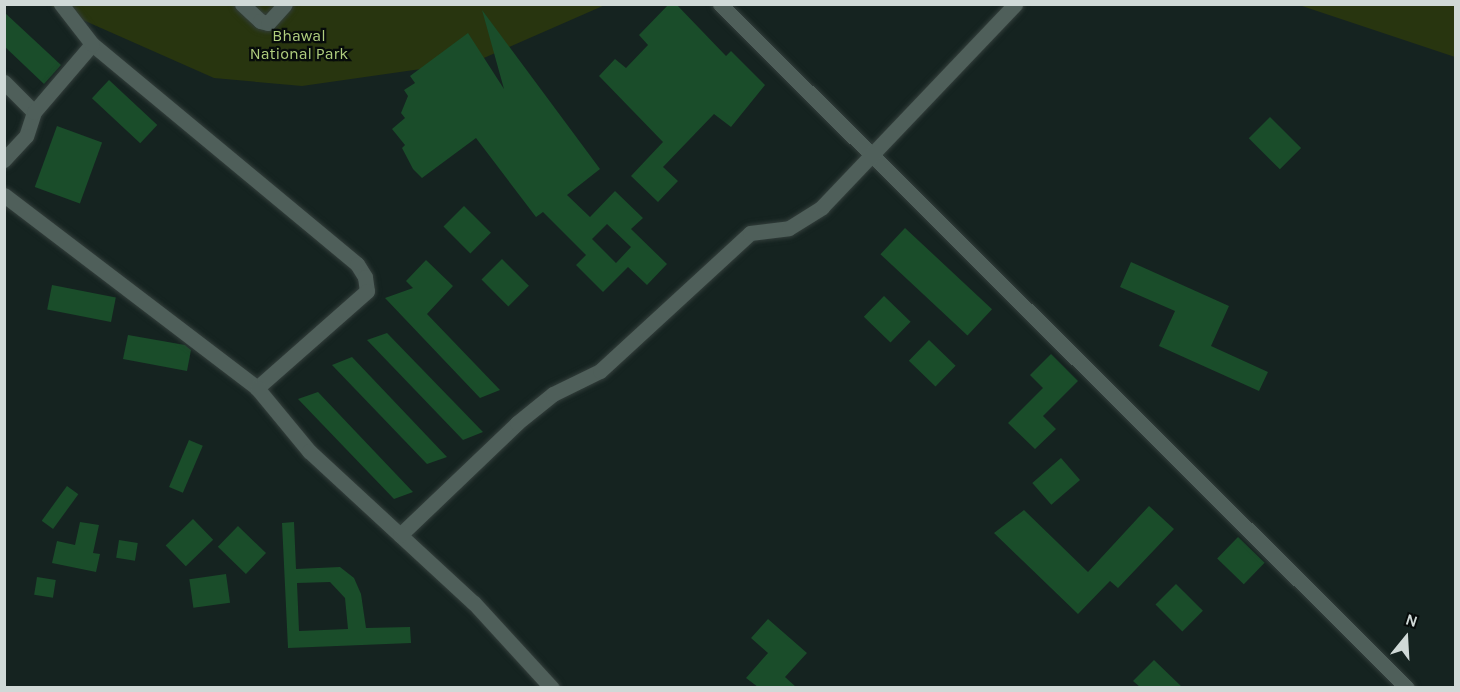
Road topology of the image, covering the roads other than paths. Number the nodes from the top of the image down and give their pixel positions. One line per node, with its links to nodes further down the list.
1 (62, 4): 6 (street)
2 (242, 4): 3 (street)
3 (285, 4)
4 (720, 4): 9 (street)
5 (1015, 4): 9 (street)
6 (92, 44): 8 (street); 12 (street)
7 (4, 82): 8 (street)
8 (34, 112): 10 (street)
9 (870, 154): 13 (street); 15 (street)
10 (4, 160)
11 (4, 195): 12 (street)
12 (257, 388): 13 (street)
13 (400, 535): 14 (street)
14 (552, 687)
15 (1407, 687)

